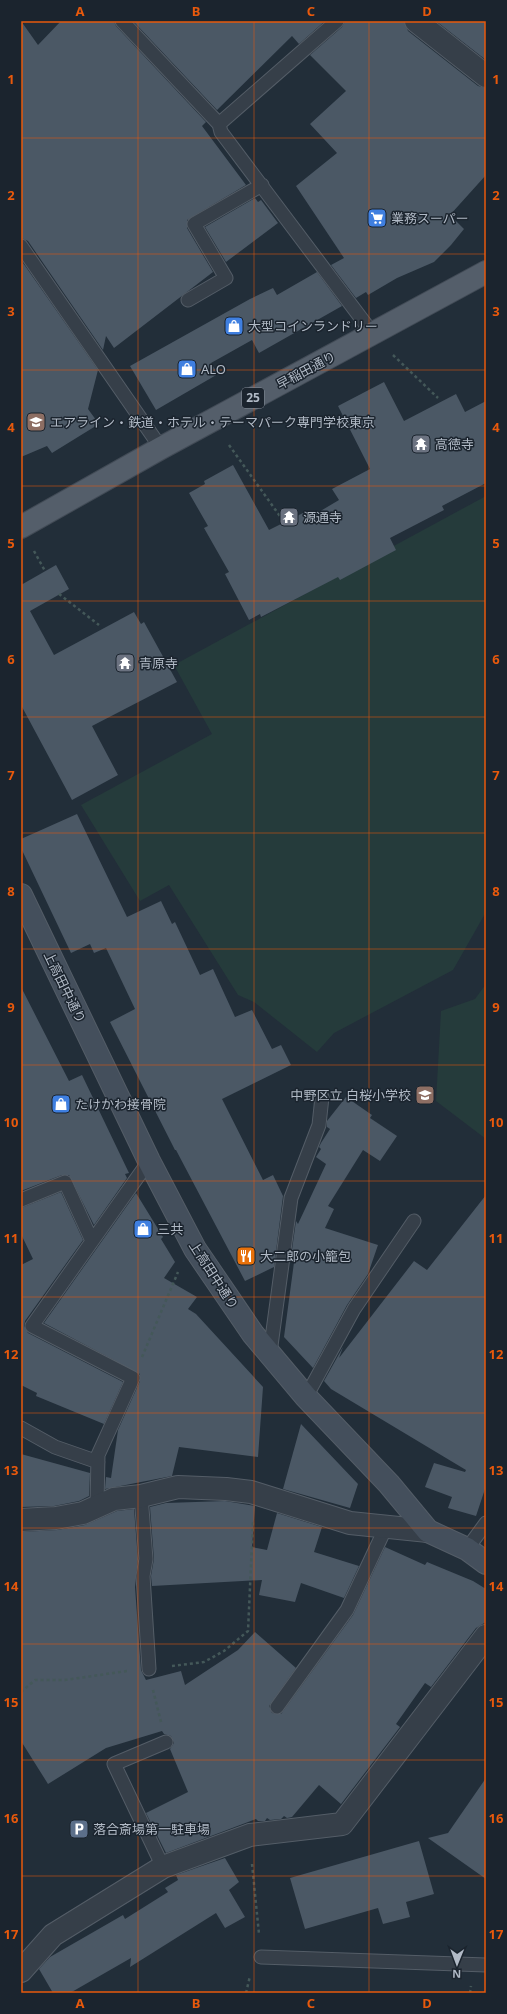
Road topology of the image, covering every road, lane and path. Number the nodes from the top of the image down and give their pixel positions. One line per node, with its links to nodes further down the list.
1 (122, 21): 5 (lane)
2 (337, 21): 5 (lane)
3 (416, 21): 4 (street)
4 (486, 76)
5 (219, 124): 6 (lane)
6 (262, 185): 9 (lane); 10 (lane)
7 (21, 246): 14 (lane)
8 (486, 272): 10 (main road, 早稲田通り / 25)
9 (188, 300)
10 (373, 334): 14 (main road, 早稲田通り / 25)
11 (393, 355): 12 (path)
12 (438, 398)
13 (229, 445): 15 (path)
14 (161, 448): 16 (main road, 早稲田通り / 25)
15 (282, 519)
16 (21, 527)
17 (33, 550): 18 (path)
18 (45, 571)
19 (59, 594): 20 (path)
20 (99, 625)
21 (23, 903): 23 (street, 上高田中通り)
22 (322, 1097): 28 (lane)
23 (149, 1161): 26 (lane); 27 (street, 上高田中通り)
24 (21, 1200): 26 (lane)
25 (414, 1221): 30 (lane)
26 (92, 1242): 29 (lane)
27 (195, 1249): 28 (street, 上高田中通り); 29 (path)
28 (270, 1353): 30 (street, 上高田中通り)
29 (133, 1378): 32 (lane)
30 (306, 1397): 39 (street, 上高田中通り)
31 (21, 1428): 32 (lane)
32 (98, 1462): 35 (lane)
33 (252, 1492): 34 (street); 38 (street); 43 (path)
34 (141, 1496): 35 (street); 43 (lane)
35 (97, 1506): 36 (street)
36 (21, 1520)
37 (486, 1523): 40 (lane)
38 (386, 1527): 39 (street); 45 (lane)
39 (428, 1532): 40 (street, 上高田中通り)
40 (467, 1549): 41 (street, 上高田中通り)
41 (486, 1563)
42 (486, 1636): 47 (street)
43 (149, 1669): 44 (path); 46 (path)
44 (21, 1692)
45 (277, 1707)
46 (166, 1742): 48 (lane)
47 (250, 1835): 48 (street); 49 (path)
48 (162, 1867): 51 (street)
49 (261, 1957): 50 (lane)
50 (486, 1965)
51 (21, 1971)
52 (471, 1986): 53 (path)
53 (470, 1993)

